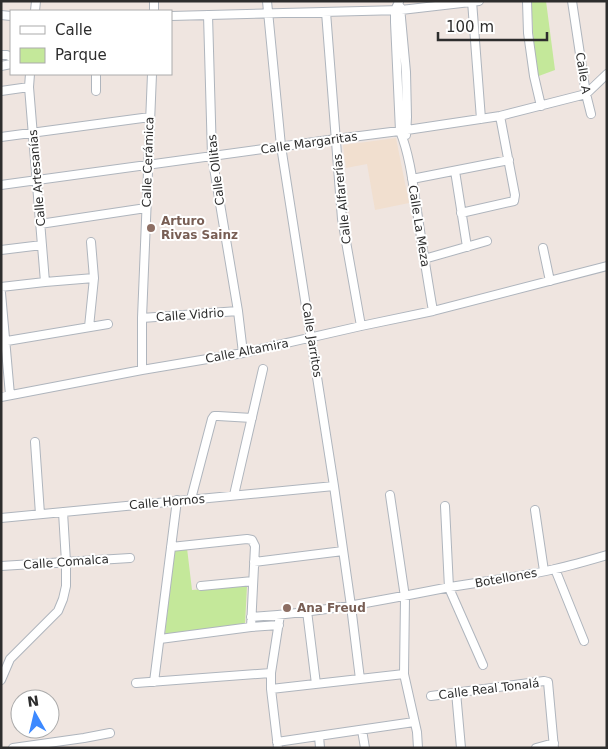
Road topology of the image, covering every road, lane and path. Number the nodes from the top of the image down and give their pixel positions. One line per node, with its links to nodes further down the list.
1 (267, 1): 7 (street, Calle Jarritos)
2 (527, 1): 18 (street)
3 (572, 1): 17 (street, Calle A)
4 (475, 2): 5 (street); 22 (street)
5 (398, 6): 6 (street); 23 (street, Calle La Meza)
6 (326, 12): 7 (street); 26 (street, Calle Alfarerías)
7 (268, 13): 8 (street); 27 (street, Calle Jarritos)
8 (208, 15): 9 (street); 28 (street, Calle Ollitas)
9 (172, 16)
10 (607, 74): 17 (street, Calle Margaritas)
11 (30, 75): 14 (street, Calle Artesanías)
12 (96, 75): 16 (street)
13 (152, 75): 21 (street, Calle Cerámica)
14 (29, 87): 15 (street); 24 (street, Calle Artesanías)
15 (1, 90)
16 (96, 92)
17 (586, 94): 18 (street, Calle Margaritas); 19 (street, Calle A)
18 (541, 106): 20 (street, Calle Margaritas)
19 (591, 114)
20 (500, 116): 22 (street, Calle Margaritas); 29 (street)
21 (150, 117): 24 (street); 30 (street, Calle Cerámica)
22 (480, 119): 23 (street, Calle Margaritas)
23 (404, 131): 26 (street, Calle Margaritas); 32 (street, Calle La Meza)
24 (33, 132): 25 (street); 33 (street, Calle Artesanías)
25 (1, 137)
26 (336, 139): 27 (street, Calle Margaritas); 55 (street, Calle Alfarerías)
27 (281, 146): 28 (street, Calle Margaritas); 57 (street, Calle Jarritos)
28 (212, 156): 30 (street, Calle Margaritas); 51 (street, Calle Ollitas)
29 (509, 160): 31 (street); 36 (street)
30 (148, 165): 33 (street, Calle Margaritas); 35 (street, Calle Cerámica)
31 (455, 171): 32 (street); 36 (street)
32 (412, 179): 44 (street, Calle La Meza)
33 (37, 180): 34 (street, Calle Margaritas); 37 (street, Calle Artesanías)
34 (1, 185)
35 (146, 208): 37 (street); 53 (street, Calle Cerámica)
36 (462, 213): 41 (street)
37 (40, 224): 40 (street, Calle Artesanías)
38 (488, 241): 41 (street)
39 (91, 242): 46 (street)
40 (42, 245): 43 (street); 48 (street, Calle Artesanías)
41 (467, 247): 44 (street)
42 (543, 248): 47 (street)
43 (1, 250)
44 (424, 260): 52 (street, Calle La Meza)
45 (607, 266): 47 (street, Calle Altamira)
46 (94, 278): 48 (street); 56 (street)
47 (550, 281): 52 (street, Calle Altamira)
48 (45, 282): 49 (street)
49 (1, 288)
50 (1, 293): 58 (street)
51 (238, 311): 53 (street, Calle Vidrio); 59 (street, Calle Ollitas)
52 (433, 311): 55 (street, Calle Altamira)
53 (142, 318): 61 (street, Calle Cerámica)
54 (108, 324): 56 (street)
55 (361, 326): 57 (street, Calle Altamira)
56 (89, 327): 58 (street)
57 (312, 338): 59 (street, Calle Altamira); 66 (street, Calle Jarritos)
58 (3, 342): 62 (street)
59 (243, 353): 61 (street, Calle Altamira)
60 (264, 368): 64 (street)
61 (142, 370): 62 (street, Calle Altamira)
62 (10, 396): 63 (street, Calle Altamira)
63 (1, 397)
64 (252, 418): 67 (street); 69 (street)
65 (35, 442): 74 (street)
66 (334, 486): 67 (street, Calle Hornos); 77 (street, Calle Jarritos)
67 (234, 495): 69 (street, Calle Hornos)
68 (390, 495): 88 (street)
69 (191, 499): 70 (street, Calle Hornos)
70 (177, 500): 73 (street, Calle Hornos); 76 (street)
71 (444, 506): 87 (street)
72 (535, 510): 84 (street)
73 (62, 512): 74 (street, Calle Hornos); 80 (street)
74 (40, 514): 75 (street, Calle Hornos)
75 (1, 518)
76 (171, 547): 81 (street); 95 (street)
77 (343, 551): 81 (street); 89 (street, Calle Jarritos)
78 (607, 555): 83 (street, Botellones)
79 (130, 558): 80 (street, Calle Comalca)
80 (66, 562): 82 (street, Calle Comalca); 101 (street)
81 (254, 562): 85 (street)
82 (1, 566)
83 (555, 569): 84 (street, Botellones); 96 (street)
84 (544, 571): 87 (street, Botellones)
85 (253, 581): 86 (street); 92 (street)
86 (202, 586)
87 (449, 588): 88 (street, Botellones); 97 (street)
88 (405, 596): 89 (street, Botellones); 99 (street)
89 (352, 606): 90 (street, Botellones); 100 (street, Calle Jarritos)
90 (307, 611): 91 (street, Botellones); 104 (street)
91 (280, 615): 92 (street, Botellones); 93 (street)
92 (251, 617): 94 (street)
93 (279, 625): 94 (street); 98 (street)
94 (250, 627): 95 (street)
95 (160, 639): 102 (street)
96 (584, 641)
97 (483, 665)
98 (271, 673): 102 (street); 105 (street)
99 (404, 674): 100 (street); 108 (street)
100 (360, 679): 104 (street)
101 (1, 680)
102 (154, 682): 103 (street)
103 (136, 683)
104 (316, 684): 105 (street)
105 (271, 689): 112 (street)
106 (456, 692): 107 (street, Calle Real Tonalá); 113 (street, Calle Real Tonalá); 118 (street)
107 (431, 696)
108 (414, 722): 109 (street); 117 (street)
109 (362, 730): 111 (street); 116 (street)
110 (110, 733): 114 (street)
111 (319, 736): 112 (street); 115 (street)
112 (278, 745)
113 (554, 745): 119 (street)
114 (13, 748)
115 (320, 748)
116 (365, 748)
117 (418, 748)
118 (461, 748)
119 (536, 748)

